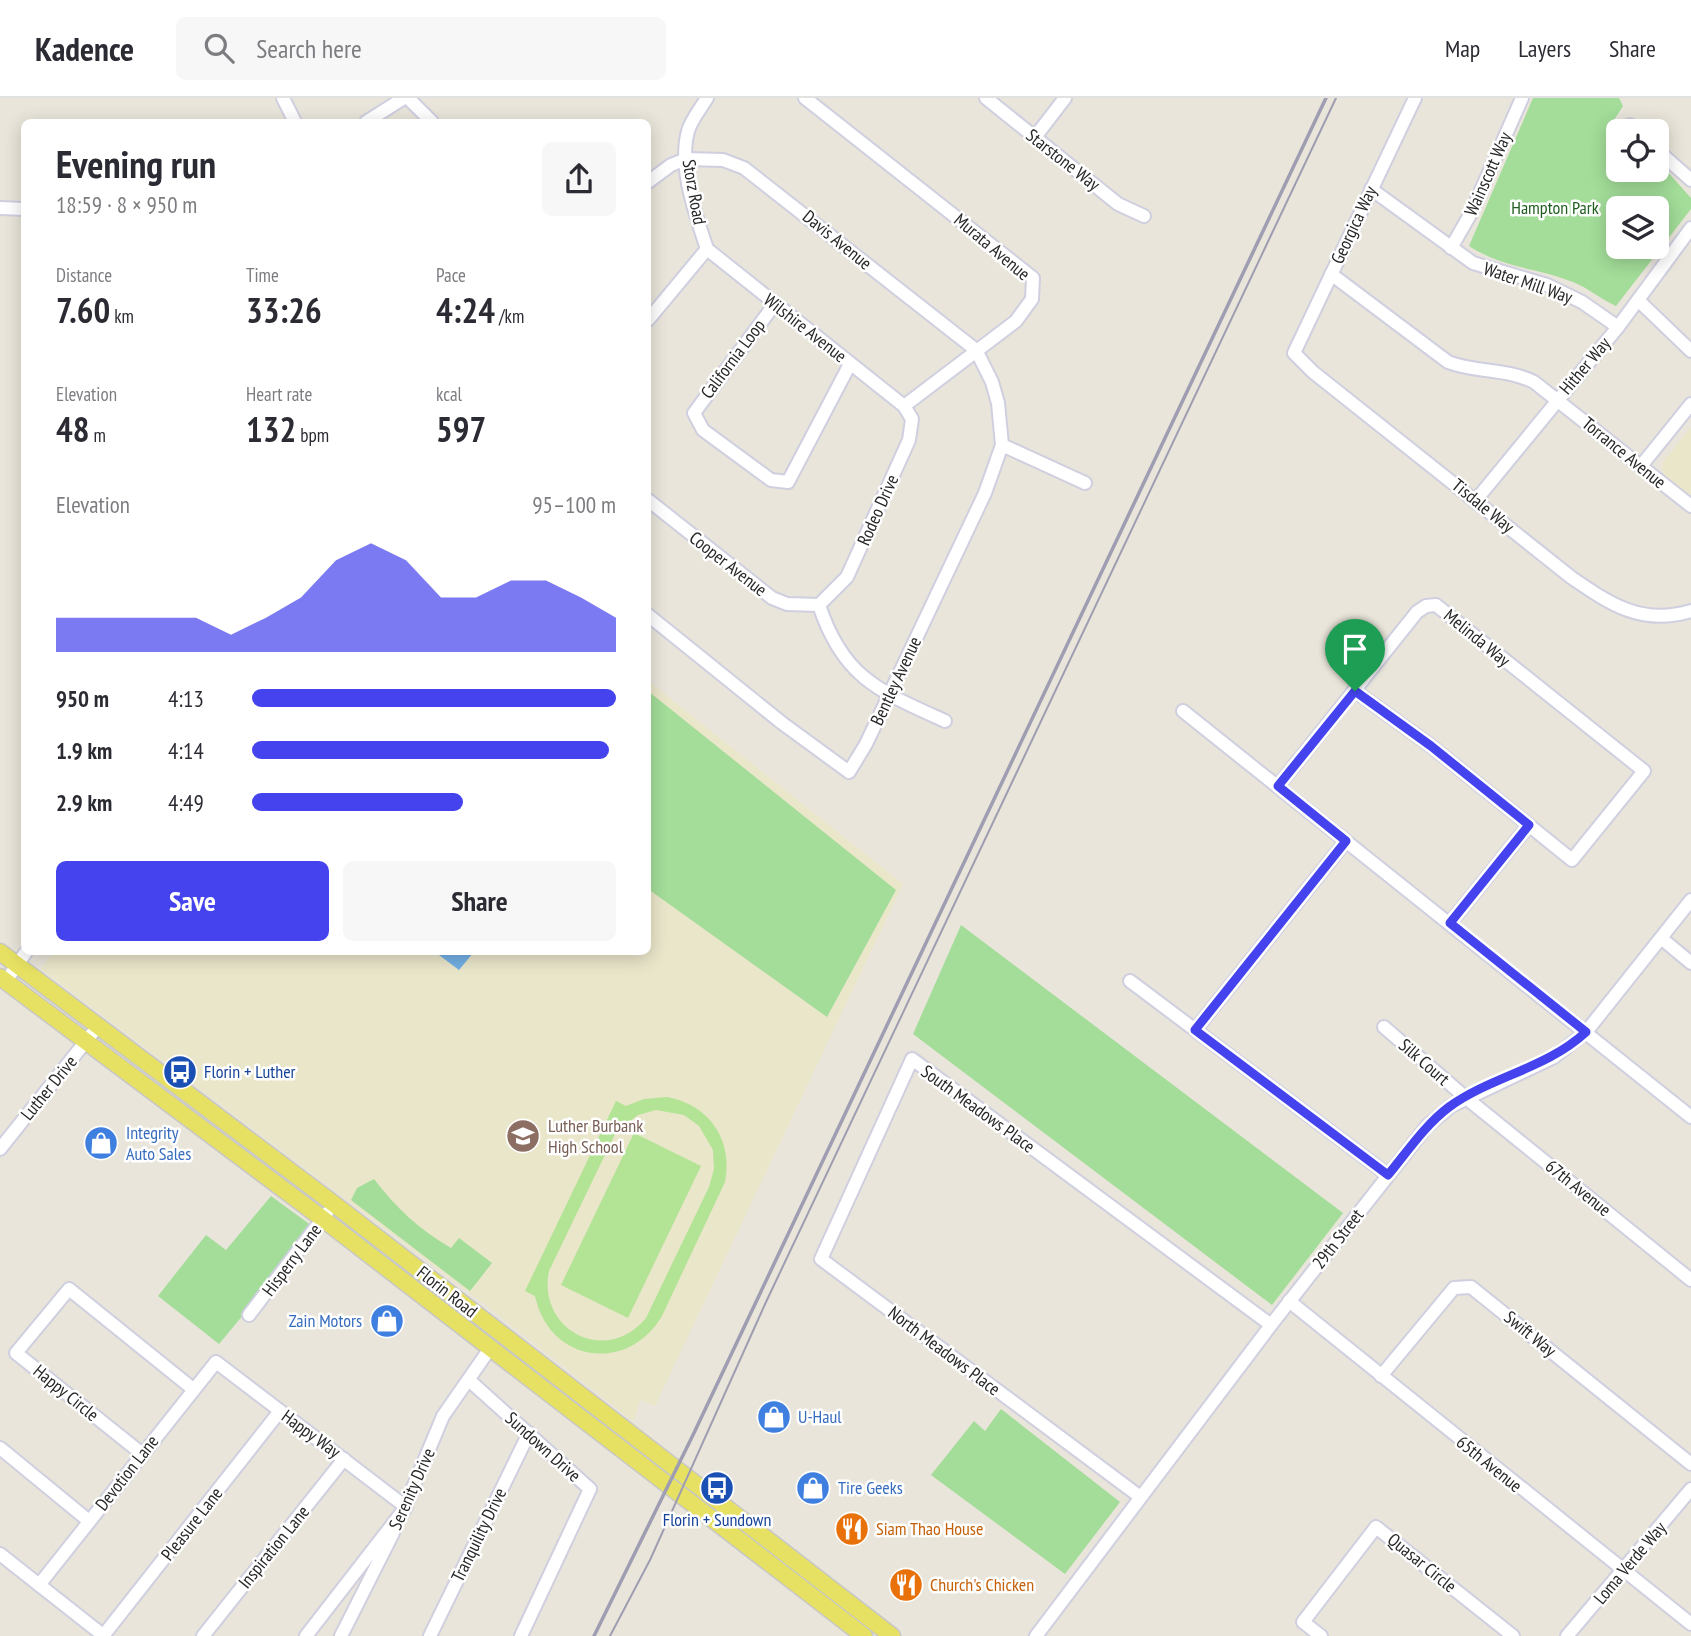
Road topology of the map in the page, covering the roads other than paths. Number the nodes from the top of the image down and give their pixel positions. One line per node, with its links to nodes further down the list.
1 (283, 98): 9 (street)
2 (406, 98): 10 (street); 11 (street)
3 (707, 98): 13 (street, Storz Road)
4 (805, 98): 29 (street, Murata Avenue)
5 (986, 98): 12 (street, Starstone Way)
6 (1065, 98): 12 (street)
7 (1415, 98): 17 (street, Georgica Way)
8 (1521, 98): 22 (street, Wainscott Way)
9 (294, 119)
10 (371, 119)
11 (429, 119)
12 (1034, 137): 20 (street, Starstone Way)
13 (686, 159): 15 (street); 23 (street, Storz Road); 29 (street, Davis Avenue)
14 (1669, 161): 16 (street)
15 (651, 180)
16 (1691, 180)
17 (1371, 189): 22 (street, Water Mill Way); 24 (street, Georgica Way)
18 (0, 208): 19 (street)
19 (21, 209)
20 (1144, 216)
21 (1691, 228): 25 (street, Hither Way)
22 (1451, 248): 28 (street, Water Mill Way)
23 (707, 249): 26 (street, Wilshire Avenue); 27 (street)
24 (1331, 274): 31 (street, Georgica Way); 33 (street, Torrance Avenue)
25 (1638, 300): 28 (street, Hither Way); 30 (street)
26 (774, 305): 32 (street, Wilshire Avenue); 32 (street, California Loop)
27 (651, 316)
28 (1618, 327): 33 (street, Hither Way)
29 (976, 350): 35 (street, Murata Avenue); 36 (street, Bentley Avenue)
30 (1691, 351)
31 (1294, 353): 39 (street, Tisdale Way)
32 (850, 364): 35 (street, Wilshire Avenue)
33 (1558, 399): 37 (street, Torrance Avenue); 39 (street, Hither Way)
34 (1691, 404): 37 (street)
35 (904, 406): 42 (street, Rodeo Drive)
36 (1002, 445): 38 (street); 46 (street, Bentley Avenue)
37 (1641, 466): 41 (street, Torrance Avenue)
38 (1085, 484)
39 (1476, 500): 43 (street, Tisdale Way)
40 (651, 502): 42 (street, Cooper Avenue)
41 (1691, 506)
42 (818, 605): 46 (street)
43 (1691, 611)
44 (651, 617): 46 (street, Bentley Avenue)
45 (1355, 691): 49 (street, Melinda Way); 50 (street); 50 (street, Melinda Way)
46 (888, 695): 48 (street)
47 (1183, 711): 49 (street)
48 (944, 721)
49 (1278, 786): 51 (street)
50 (1529, 825): 53 (street)
51 (1346, 841): 53 (street); 62 (street)
52 (1691, 900): 54 (street, 29th Street)
53 (1450, 923): 63 (street)
54 (1661, 939): 57 (street); 63 (street, 29th Street)
55 (0, 952): 56 (main road, Florin Road)
56 (21, 958): 58 (street); 60 (main road, Florin Road)
57 (1691, 963)
58 (3, 979): 64 (main road, Florin Road)
59 (1130, 981): 62 (street)
60 (98, 1026): 64 (street, Luther Drive); 70 (main road, Florin Road)
61 (1384, 1027): 65 (street, Silk Court)
62 (1195, 1030): 68 (street)
63 (1586, 1032): 65 (street, 29th Street); 66 (street)
64 (86, 1042): 67 (street, Luther Drive); 71 (main road, Florin Road)
65 (1465, 1097): 68 (street, 29th Street); 72 (street, 67th Avenue)
66 (1691, 1117)
67 (0, 1149)
68 (1388, 1175): 73 (street, 29th Street)
69 (858, 1177): 75 (street, South Meadows Place); 89 (street, North Meadows Place)
70 (334, 1204): 71 (street, Hisperry Lane); 76 (main road, Florin Road)
71 (323, 1219): 74 (street, Hisperry Lane); 77 (main road, Florin Road)
72 (1691, 1280)
73 (1289, 1301): 75 (street, 29th Street); 79 (street, 65th Avenue)
74 (249, 1315)
75 (1271, 1325): 89 (street, 29th Street)
76 (517, 1346): 77 (main road); 103 (main road, Florin Road)
77 (491, 1347): 80 (street, Serenity Drive); 102 (main road, Florin Road)
78 (216, 1362): 81 (street, Devotion Lane); 82 (street, Happy Way)
79 (1381, 1376): 87 (street, Swift Way); 93 (street, 65th Avenue)
80 (470, 1381): 83 (street, Sundown Drive); 90 (street, Serenity Drive)
81 (193, 1389): 85 (street, Devotion Lane); 85 (street, Happy Circle)
82 (280, 1411): 86 (street, Happy Way); 96 (street, Pleasure Lane)
83 (528, 1433): 100 (street, Tranquility Drive); 101 (street, Sundown Drive)
84 (0, 1448): 91 (street)
85 (141, 1453): 91 (street, Devotion Lane)
86 (344, 1459): 90 (street, Happy Way); 97 (street, Inspiration Lane)
87 (1691, 1464)
88 (1691, 1489): 93 (street, Loma Verde Way)
89 (1139, 1496): 104 (street, 29th Street)
90 (406, 1507): 98 (street); 99 (street, Serenity Drive)
91 (89, 1521): 94 (street, Devotion Lane)
92 (0, 1554): 94 (street)
93 (1624, 1573): 95 (street, 65th Avenue); 107 (street, Loma Verde Way)
94 (38, 1585): 96 (street)
95 (1691, 1624)
96 (104, 1636)
97 (203, 1636)
98 (306, 1636)
99 (341, 1636)
100 (430, 1636)
101 (521, 1636)
102 (864, 1636)
103 (892, 1636)
104 (1036, 1636)
105 (1321, 1636): 106 (street, Quasar Circle)
106 (1513, 1636)
107 (1567, 1636)

